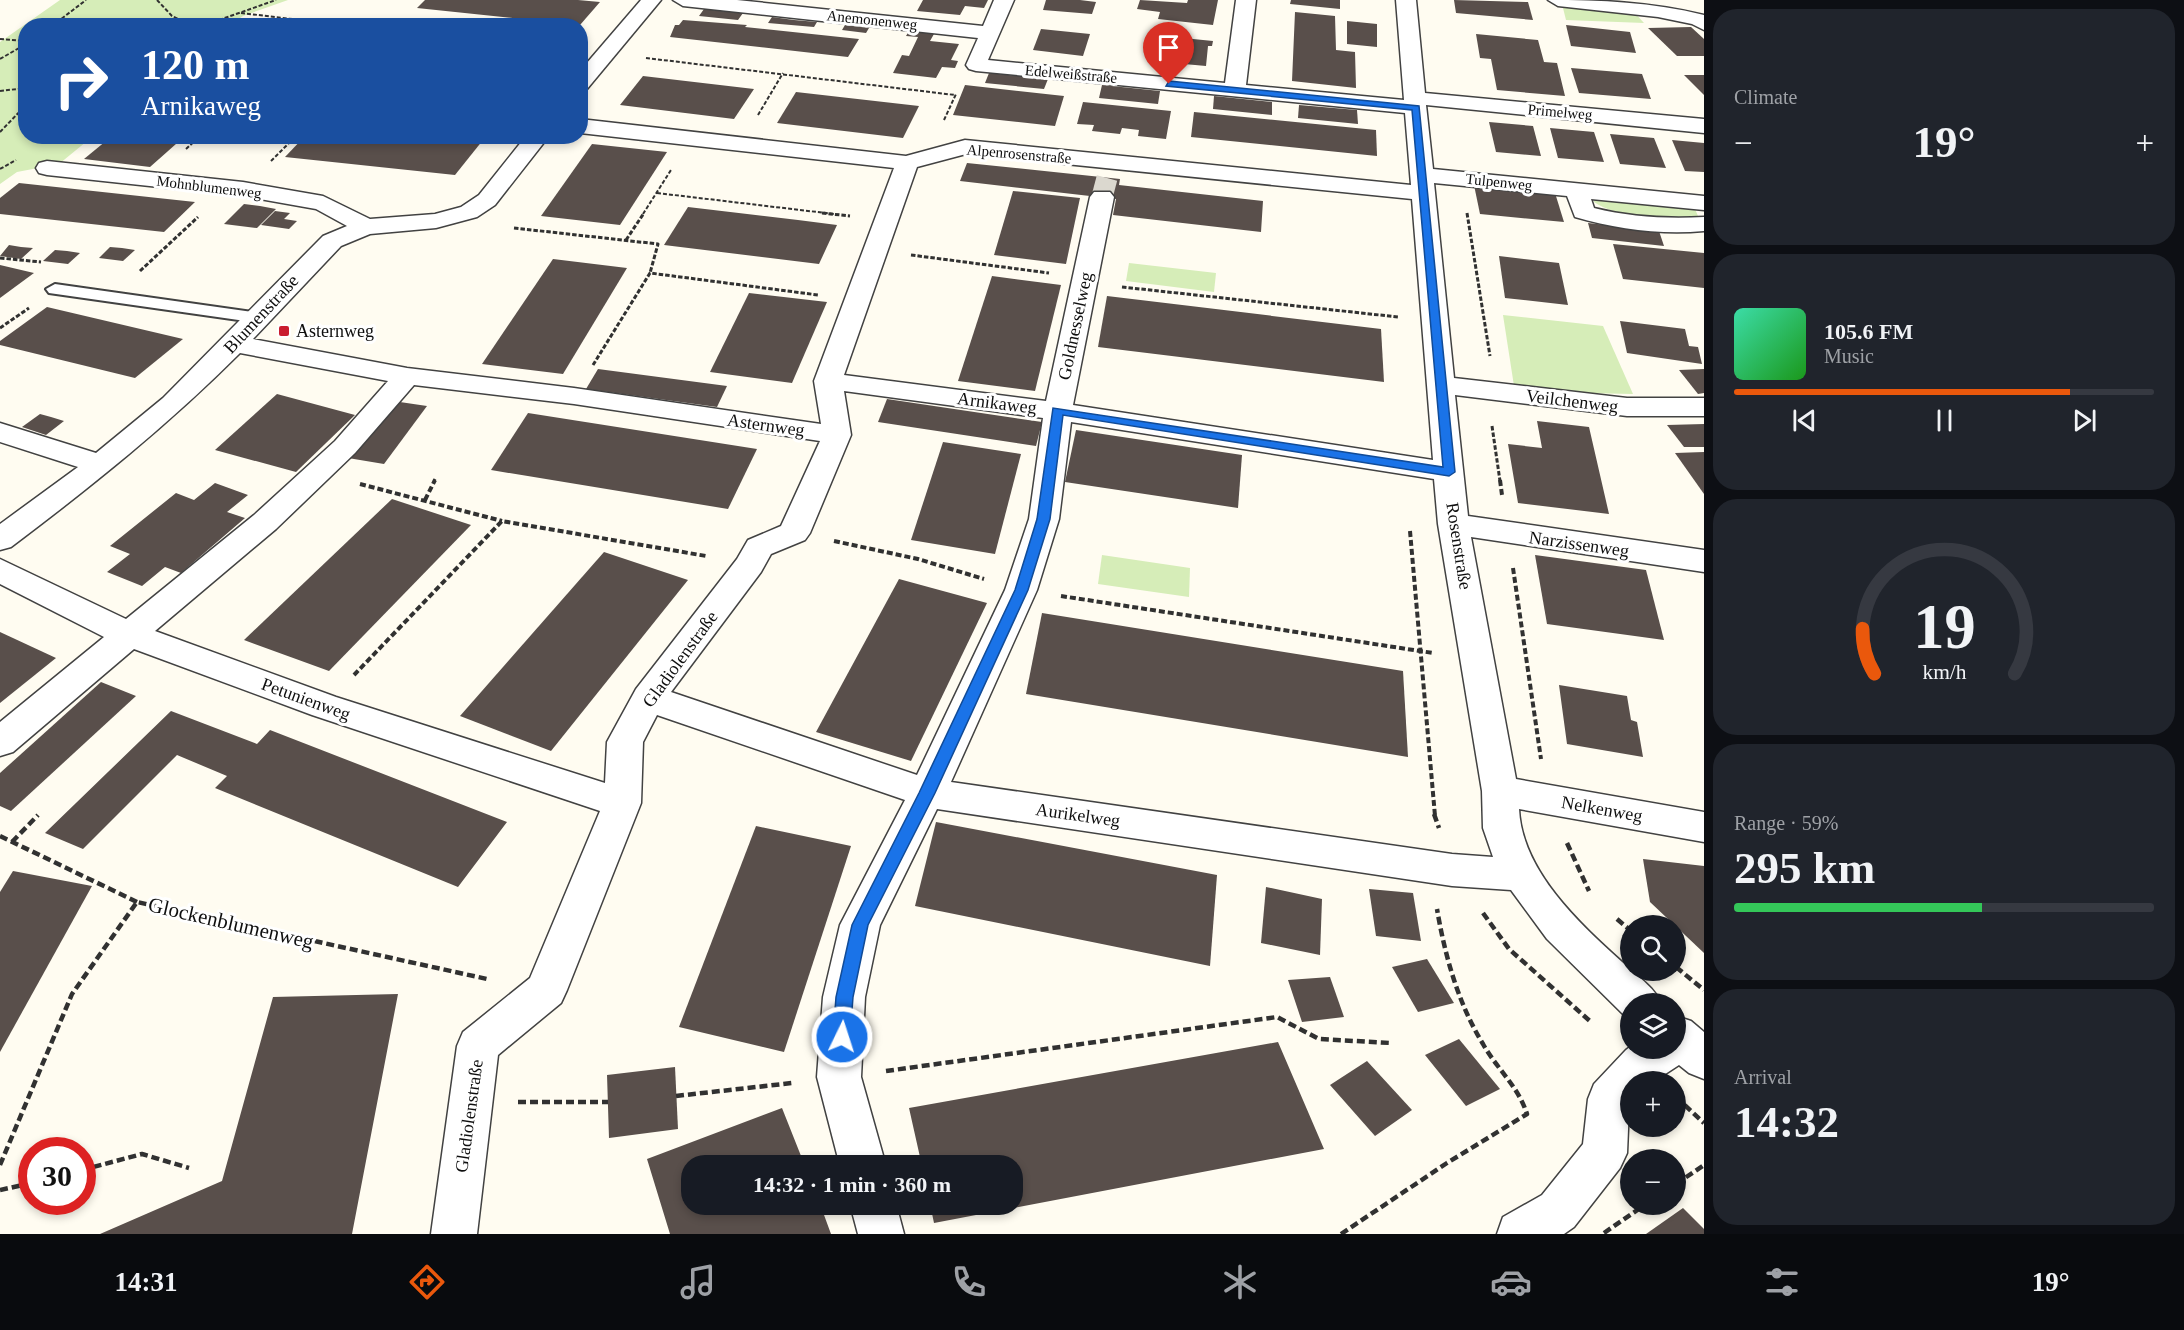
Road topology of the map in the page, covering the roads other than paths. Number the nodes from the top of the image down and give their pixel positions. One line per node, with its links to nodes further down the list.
1 (651, 0): 9 (street)
2 (684, 0): 8 (street, Anemonenweg)
3 (1004, 0): 8 (street)
4 (1246, 0): 10 (street)
5 (1406, 0): 11 (street, Rosenstraße)
6 (1558, 0): 7 (street)
7 (1704, 24)
8 (990, 33): 10 (street, Edelweißstraße)
9 (588, 75)
10 (1235, 90): 11 (street, Edelweißstraße)
11 (1416, 103): 12 (street, Primelweg); 18 (street, Rosenstraße)
12 (1704, 126)
13 (588, 127): 15 (street, Alpenrosenstraße)
14 (532, 144): 20 (street, Blumenstraße)
15 (918, 160): 17 (street, Alpenrosenstraße); 25 (street)
16 (47, 168): 20 (street, Mohnblumenweg)
17 (1106, 180): 18 (street, Alpenrosenstraße); 28 (street, Goldnesselweg)
18 (1423, 184): 19 (street, Tulpenweg); 26 (street, Rosenstraße)
19 (1702, 211)
20 (366, 226): 22 (street, Blumenstraße)
21 (55, 289): 22 (lane)
22 (259, 318): 23 (street, Blumenstraße)
23 (234, 344): 24 (street, Asternweg); 31 (street, Blumenstraße)
24 (407, 376): 30 (street, Asternweg); 37 (street)
25 (828, 381): 28 (street, Arnikaweg); 30 (street)
26 (1440, 385): 27 (street, Veilchenweg); 32 (street, Rosenstraße)
27 (1704, 407)
28 (1058, 411): 32 (street, Arnikaweg); 41 (street, Goldnesselweg)
29 (0, 432): 31 (street)
30 (837, 435): 38 (street, Gladiolenstraße)
31 (101, 464): 34 (street, Blumenstraße)
32 (1449, 472): 33 (street, Rosenstraße)
33 (1454, 524): 35 (street, Narzissenweg); 40 (street, Rosenstraße)
34 (0, 540)
35 (1704, 561)
36 (0, 570): 37 (street, Petunienweg)
37 (127, 634): 39 (street); 42 (street, Petunienweg)
38 (648, 698): 41 (street, Aurikelweg); 42 (street, Gladiolenstraße)
39 (0, 742)
40 (1500, 791): 43 (street, Nelkenweg); 44 (street, Rosenstraße)
41 (927, 793): 44 (street, Aurikelweg); 47 (street, Goldnesselweg)
42 (622, 803): 49 (street, Gladiolenstraße)
43 (1704, 827)
44 (1521, 875): 45 (street, Rosenstraße)
45 (1629, 993)
46 (1652, 1059): 51 (street)
47 (859, 1155)
48 (876, 1215): 50 (street)
49 (454, 1234)
50 (881, 1234)
51 (1520, 1234)

